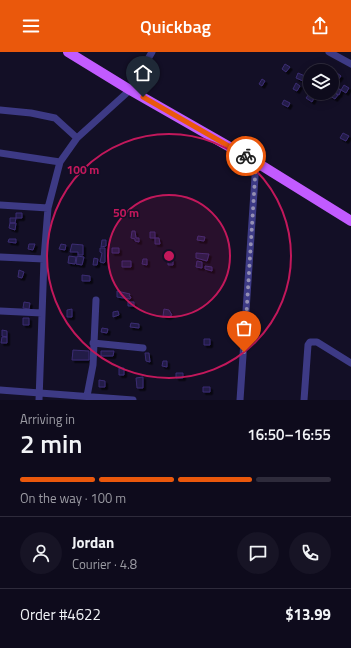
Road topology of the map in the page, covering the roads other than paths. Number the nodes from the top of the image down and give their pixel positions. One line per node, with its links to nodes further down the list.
1 (68, 52): 5 (main road)
2 (152, 52): 5 (street)
3 (329, 52): 4 (street)
4 (351, 64)
5 (130, 90): 7 (street); 10 (main road)
6 (0, 110): 7 (street)
7 (77, 138): 9 (street)
8 (0, 153): 9 (street)
9 (60, 162): 12 (street)
10 (256, 162): 13 (main road); 27 (street)
11 (0, 205): 12 (street)
12 (48, 208): 15 (street)
13 (350, 217)
14 (0, 257): 15 (street)
15 (44, 259): 18 (street)
16 (96, 300): 19 (street)
17 (0, 311): 18 (street)
18 (42, 313): 23 (street)
19 (93, 343): 20 (street); 24 (street)
20 (143, 348)
21 (351, 363): 28 (street)
22 (0, 390): 23 (street)
23 (40, 392): 24 (street); 25 (street)
24 (87, 396): 26 (street)
25 (39, 400)
26 (133, 400)
27 (240, 400)
28 (304, 400)

